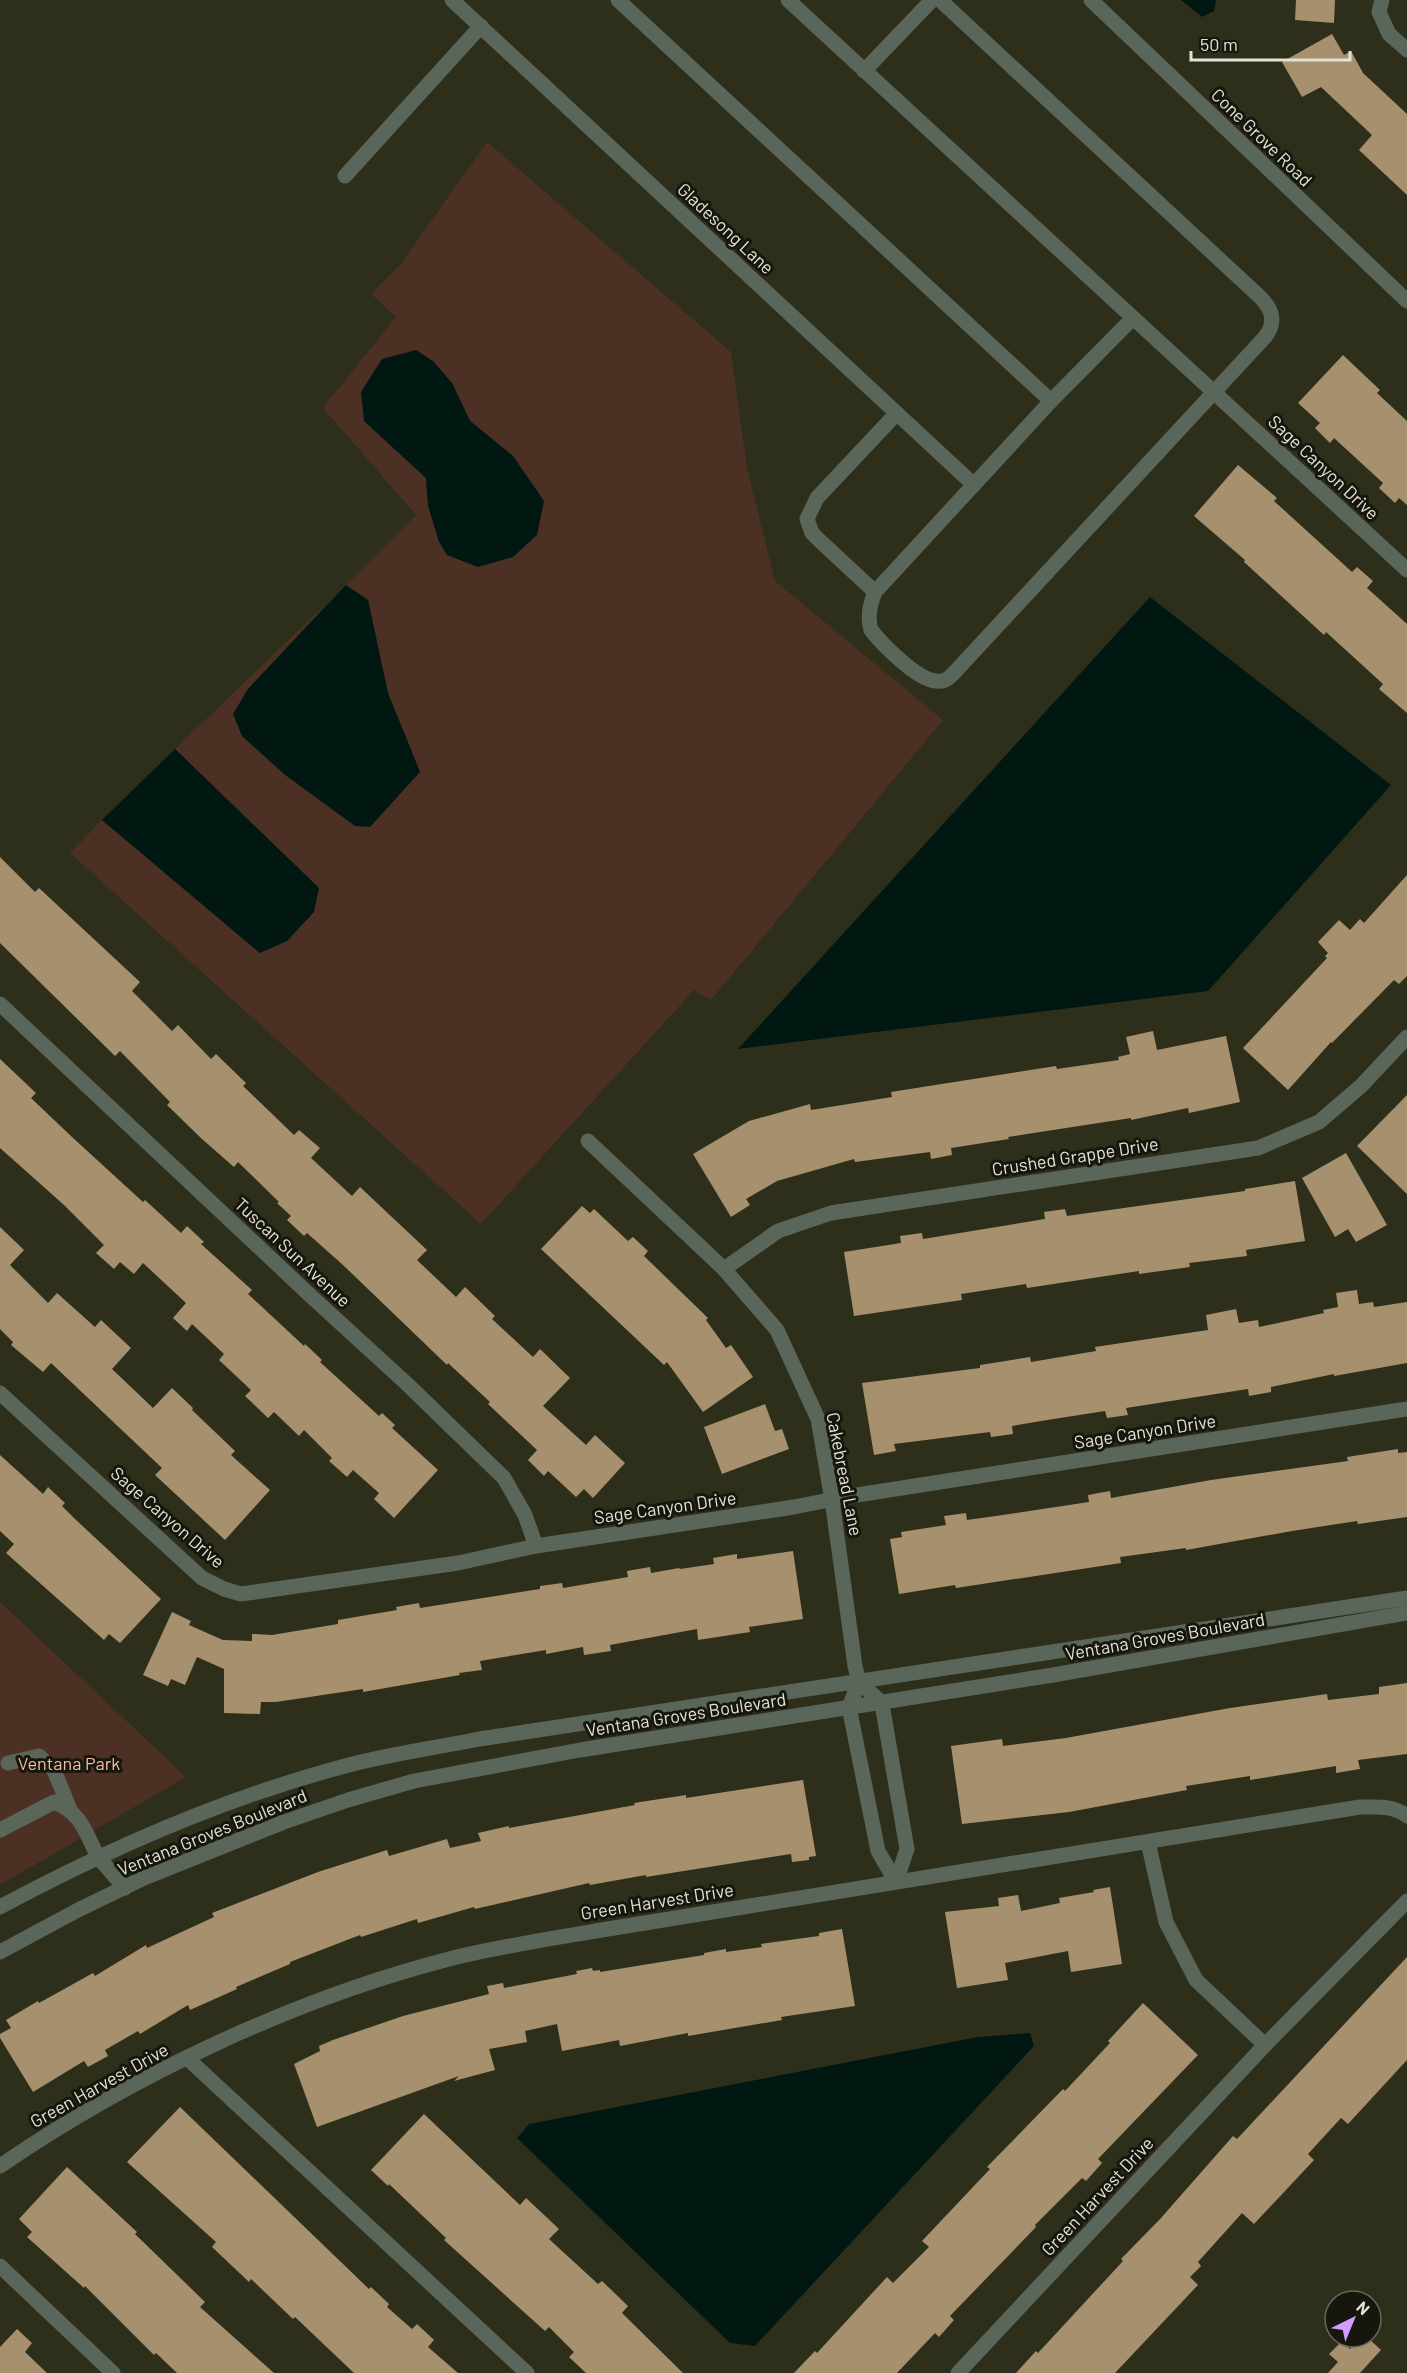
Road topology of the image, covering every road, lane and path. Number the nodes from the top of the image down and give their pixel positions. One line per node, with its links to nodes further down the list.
1 (452, 0): 8 (street, Gladesong Lane)
2 (618, 0): 15 (street)
3 (788, 0): 10 (street, Sage Canyon Drive)
4 (932, 0): 10 (street)
5 (940, 0): 14 (street)
6 (1090, 0): 12 (street, Cone Grove Road)
7 (1383, 0): 9 (street)
8 (480, 26): 11 (street); 16 (street, Gladesong Lane)
9 (1407, 50)
10 (864, 71): 13 (street, Sage Canyon Drive)
11 (345, 176)
12 (1407, 302)
13 (1133, 318): 14 (street, Sage Canyon Drive); 15 (street)
14 (1214, 393): 18 (street, Sage Canyon Drive); 19 (street)
15 (1051, 401): 17 (street)
16 (896, 414): 17 (street, Gladesong Lane); 19 (street)
17 (974, 485): 19 (street)
18 (1407, 570)
19 (875, 592)
20 (0, 1004): 27 (street, Tuscan Sun Avenue)
21 (1407, 1037): 23 (street, Crushed Grappe Drive)
22 (588, 1141): 23 (street, Cakebread Lane)
23 (724, 1269): 26 (street, Cakebread Lane)
24 (0, 1393): 27 (street, Sage Canyon Drive)
25 (1407, 1410): 26 (street, Sage Canyon Drive)
26 (832, 1500): 27 (street, Sage Canyon Drive); 30 (street, Cakebread Lane)
27 (536, 1546)
28 (1407, 1598): 30 (street, Ventana Groves Boulevard)
29 (1407, 1613): 31 (street, Ventana Groves Boulevard)
30 (859, 1682): 31 (street); 32 (street); 38 (street, Ventana Groves Boulevard)
31 (881, 1702): 32 (street, Ventana Groves Boulevard); 39 (street)
32 (849, 1707): 39 (street); 40 (street, Ventana Groves Boulevard)
33 (8, 1763): 34 (street)
34 (69, 1807): 36 (street); 38 (street)
35 (1407, 1816): 37 (street, Green Harvest Drive)
36 (0, 1830)
37 (1148, 1842): 39 (street, Green Harvest Drive); 44 (street)
38 (99, 1857): 40 (street); 42 (street, Ventana Groves Boulevard)
39 (896, 1882): 45 (street, Green Harvest Drive)
40 (125, 1888): 43 (street, Ventana Groves Boulevard)
41 (1407, 1901): 44 (street, Green Harvest Drive)
42 (0, 1907)
43 (0, 1952)
44 (1265, 2045): 50 (street, Green Harvest Drive)
45 (188, 2059): 46 (street, Green Harvest Drive); 49 (street, Green Harvest Drive)
46 (0, 2166)
47 (0, 2266): 48 (street)
48 (113, 2373)
49 (526, 2373)
50 (958, 2373)

